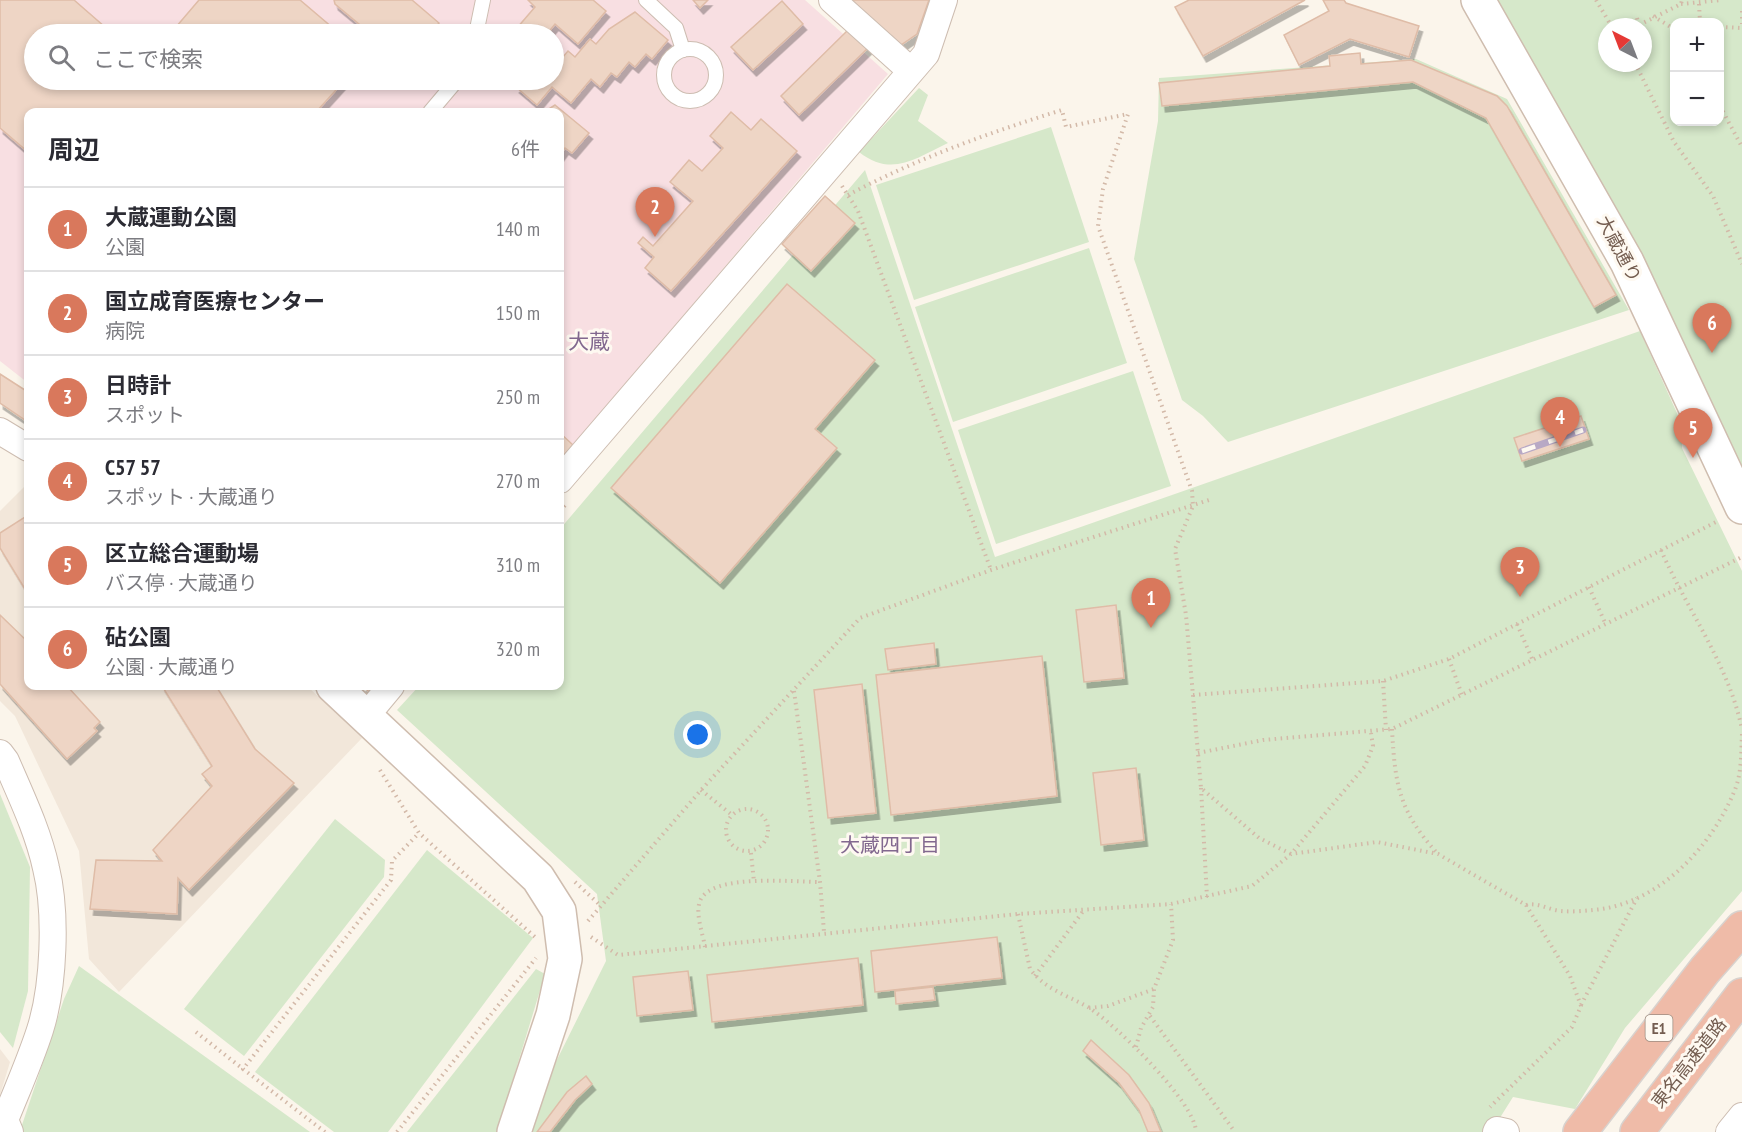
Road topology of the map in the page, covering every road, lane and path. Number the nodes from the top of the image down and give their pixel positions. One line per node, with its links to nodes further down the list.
1 (483, 0): 15 (lane)
2 (646, 0): 20 (lane)
3 (832, 0): 21 (street)
4 (944, 0): 21 (street)
5 (1478, 0): 35 (street, 大蔵通り)
6 (1596, 0): 12 (path)
7 (1721, 0): 9 (path)
8 (1682, 2): 9 (path); 11 (path)
9 (1700, 4): 14 (path)
10 (1742, 12): 16 (path)
11 (1653, 16): 13 (path); 17 (path)
12 (1607, 18)
13 (1650, 18)
14 (1700, 18)
15 (478, 24)
16 (1742, 24)
17 (1670, 27)
18 (1724, 27): 19 (path)
19 (1742, 28)
20 (683, 50)
21 (910, 70): 27 (street)
22 (1639, 72): 29 (path)
23 (449, 90): 24 (lane)
24 (433, 108)
25 (1724, 115): 26 (path)
26 (1742, 147)
27 (829, 165): 28 (path); 32 (street)
28 (848, 195): 34 (path); 38 (path)
29 (1742, 264)
30 (0, 431): 31 (street)
31 (24, 446)
32 (564, 475)
33 (1209, 500): 34 (path)
34 (1192, 506): 38 (path); 49 (path)
35 (1732, 513): 36 (path)
36 (1661, 550): 39 (path); 40 (path)
37 (1742, 557): 40 (path)
38 (990, 570): 48 (path)
39 (1589, 587): 41 (path); 42 (path)
40 (1678, 590): 42 (path); 53 (path)
41 (1517, 624): 43 (path); 44 (path)
42 (1605, 626): 44 (path)
43 (1449, 659): 45 (path); 50 (path)
44 (1533, 661): 50 (path)
45 (1383, 681): 49 (path); 54 (path)
46 (337, 690): 51 (street)
47 (388, 690): 51 (street)
48 (794, 690): 60 (path); 66 (path)
49 (1193, 695): 58 (path)
50 (1462, 695): 52 (path)
51 (366, 716): 92 (street)
52 (1392, 729): 54 (path); 64 (path)
53 (1742, 729)
54 (1386, 730): 55 (path)
55 (1371, 733): 58 (path); 63 (path)
56 (1742, 734): 68 (path)
57 (0, 753): 89 (street)
58 (1198, 753): 59 (path)
59 (1201, 788): 63 (path); 67 (path)
60 (701, 790): 61 (path); 76 (path)
61 (732, 815): 62 (path); 62 (path)
62 (751, 853): 65 (path)
63 (1291, 854): 64 (path); 67 (path)
64 (1438, 854): 70 (path)
65 (754, 882): 66 (path); 76 (path)
66 (820, 882): 74 (path)
67 (1207, 897): 69 (path)
68 (1637, 898): 70 (path); 81 (path)
69 (1171, 904): 71 (path); 79 (path)
70 (1526, 905): 81 (path)
71 (1085, 910): 72 (path); 78 (path)
72 (1018, 914): 74 (path); 78 (path)
73 (1742, 928): 96 (highway, E1)
74 (824, 932): 76 (path)
75 (537, 939): 86 (path)
76 (705, 947)
77 (538, 956): 91 (path)
78 (1035, 975): 82 (path)
79 (1154, 989): 82 (path); 83 (path)
80 (1742, 995): 97 (highway, 東名高速道路 / E1)
81 (1581, 1005): 88 (path)
82 (1089, 1008): 85 (path)
83 (1150, 1016): 85 (path); 94 (path)
84 (196, 1032): 86 (path)
85 (1136, 1047): 93 (path)
86 (243, 1069): 90 (path)
87 (1742, 1116): 98 (street)
88 (1489, 1123): 95 (street)
89 (10, 1132)
90 (326, 1132)
91 (398, 1132)
92 (514, 1132)
93 (1196, 1132)
94 (1235, 1132)
95 (1506, 1132)
96 (1580, 1132)
97 (1637, 1132)
98 (1729, 1132)

